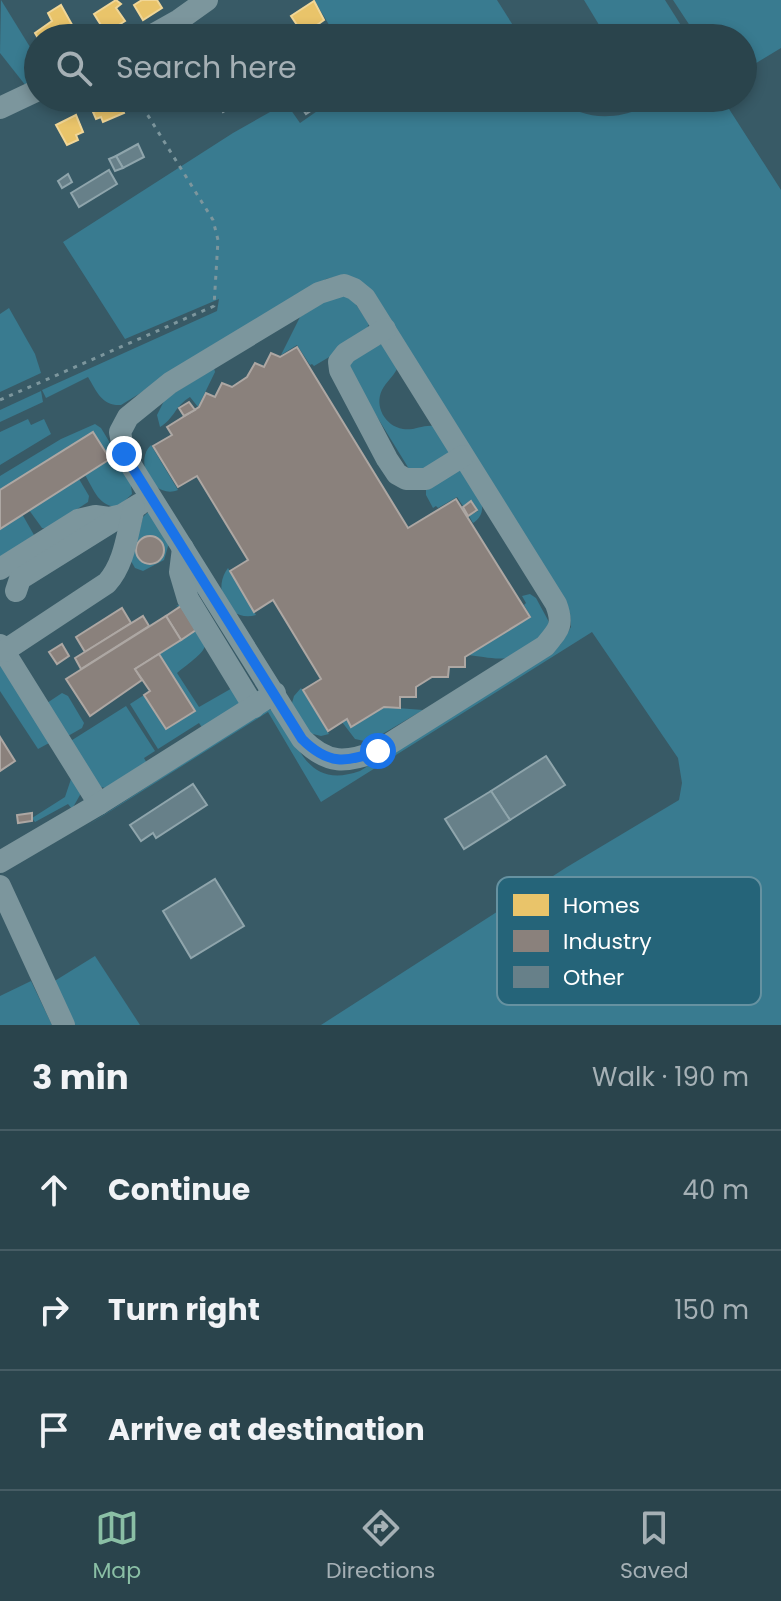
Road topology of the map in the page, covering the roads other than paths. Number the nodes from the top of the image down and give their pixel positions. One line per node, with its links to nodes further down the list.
1 (207, 0): 2 (street)
2 (172, 24)
3 (24, 97): 4 (street)
4 (0, 108)
5 (385, 329): 6 (street); 6 (street); 7 (street)
6 (463, 456): 12 (street)
7 (136, 507): 8 (street); 9 (street); 10 (street); 11 (street)
8 (183, 548): 12 (street); 13 (street)
9 (0, 569)
10 (16, 591)
11 (2, 648): 14 (street)
12 (275, 693): 13 (street)
13 (254, 707): 14 (street)
14 (99, 804): 15 (street)
15 (0, 862)
16 (0, 886): 17 (street)
17 (64, 1025)

